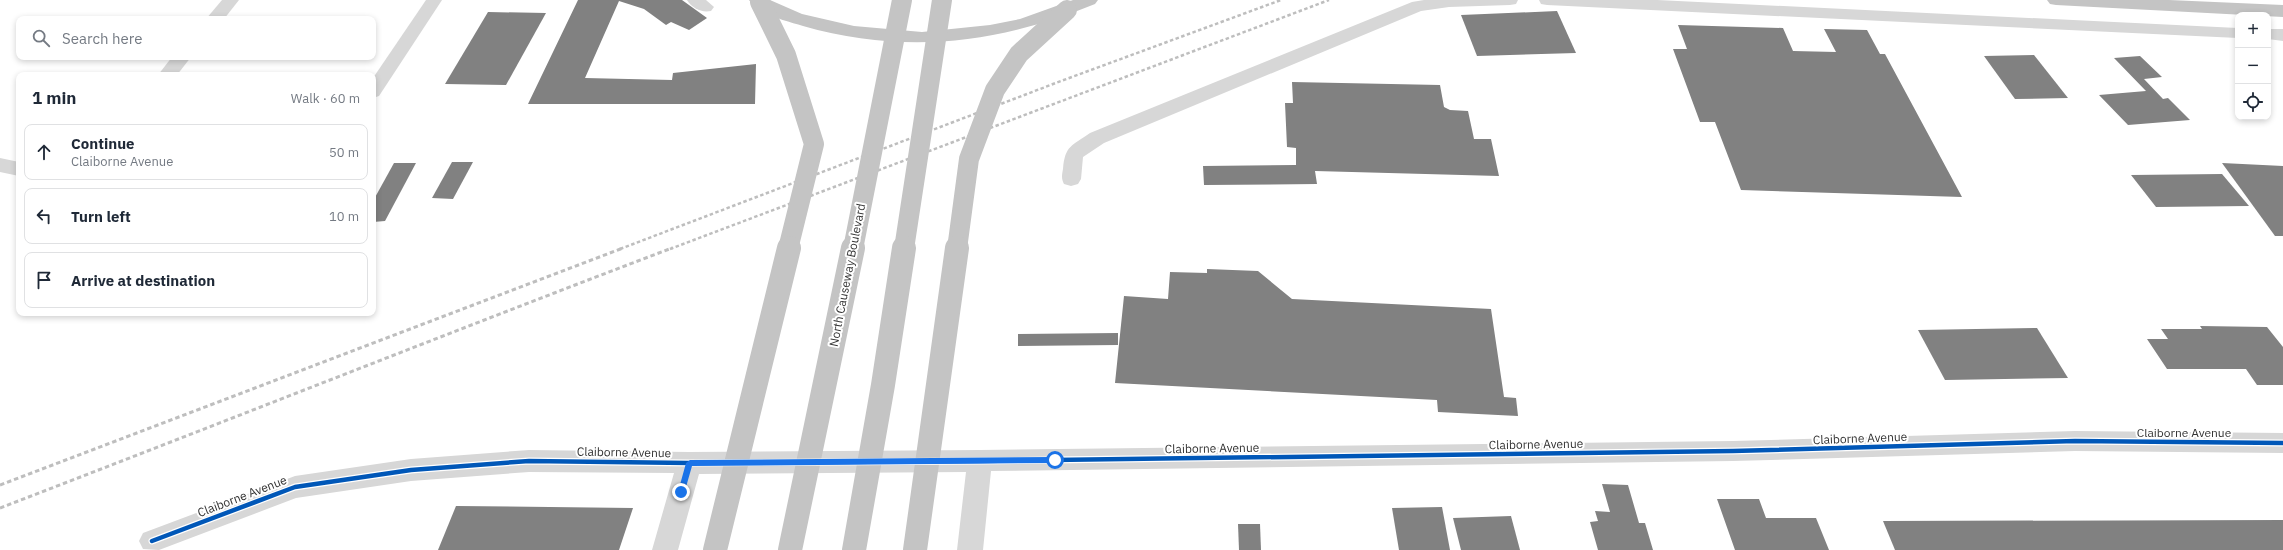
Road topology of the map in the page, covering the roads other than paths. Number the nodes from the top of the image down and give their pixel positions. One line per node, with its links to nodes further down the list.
1 (231, 0): 12 (lane)
2 (434, 0): 18 (lane)
3 (902, 0): 28 (highway, North Causeway Boulevard, bridge)
4 (942, 0): 29 (highway, bridge)
5 (1089, 0): 10 (highway)
6 (1510, 0): 21 (lane)
7 (1547, 0): 13 (lane)
8 (2056, 0): 11 (highway)
9 (759, 1): 10 (highway, bridge); 27 (highway, bridge)
10 (1067, 10): 30 (highway, bridge)
11 (2283, 11)
12 (218, 16)
13 (2235, 33)
14 (2271, 34): 15 (lane)
15 (2283, 35)
16 (180, 60): 17 (lane)
17 (170, 72)
18 (376, 87)
19 (0, 165): 20 (lane)
20 (16, 168)
21 (1071, 179)
22 (2283, 443): 23 (street, Claiborne Avenue)
23 (980, 461): 24 (street, Claiborne Avenue); 31 (street)
24 (690, 463): 25 (street, Claiborne Avenue); 26 (street)
25 (152, 541)
26 (665, 550)
27 (715, 550)
28 (790, 550)
29 (854, 550)
30 (915, 550)
31 (970, 550)

